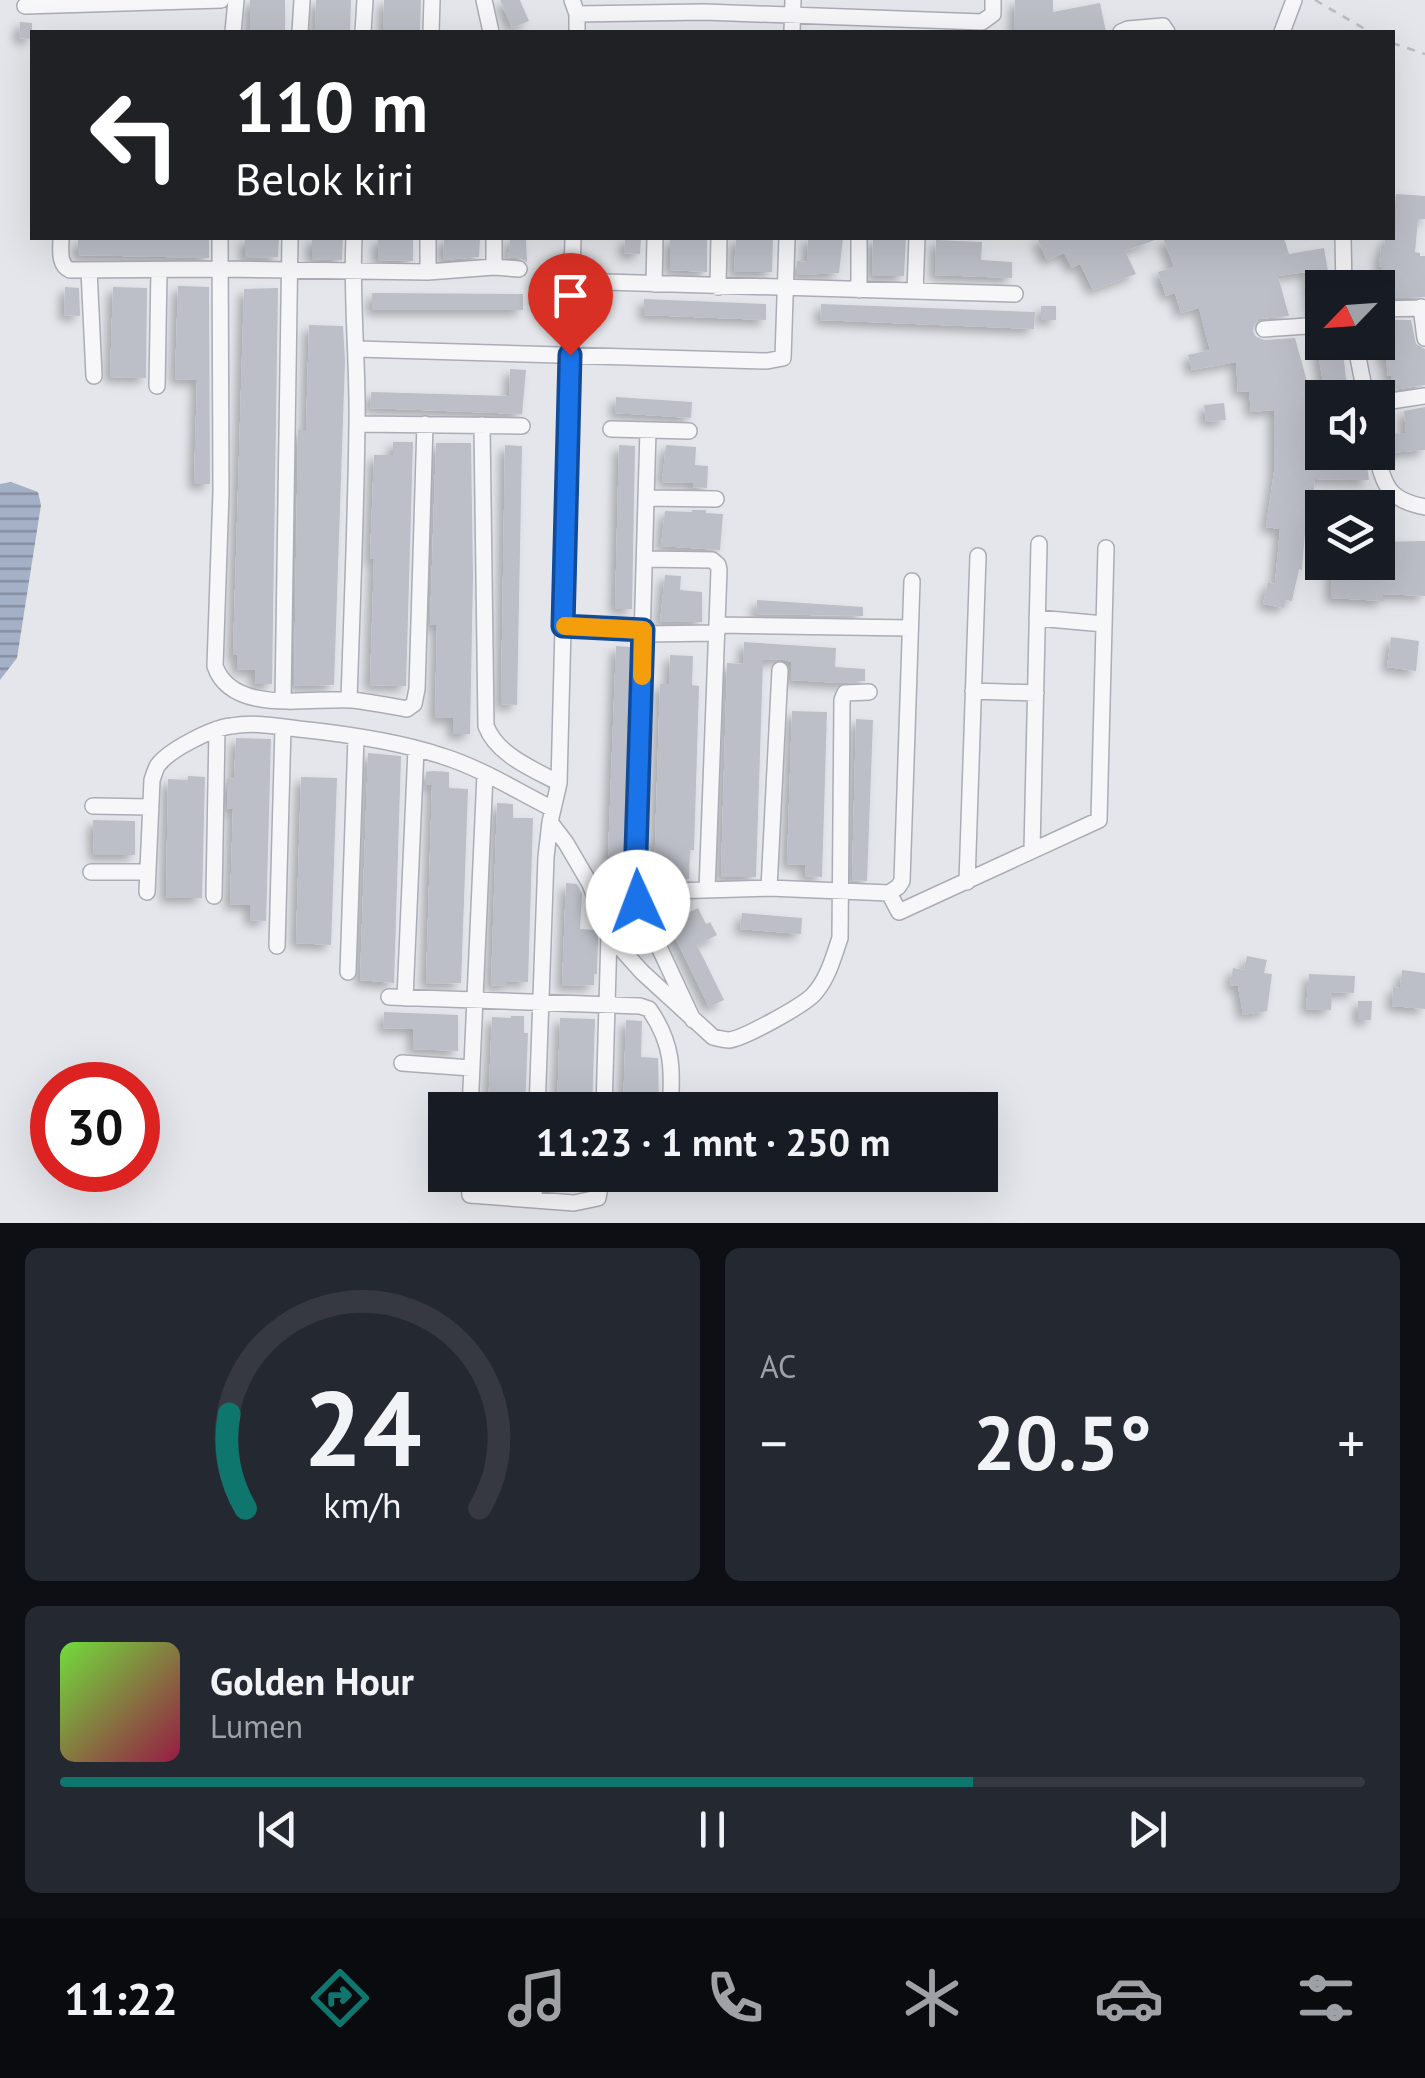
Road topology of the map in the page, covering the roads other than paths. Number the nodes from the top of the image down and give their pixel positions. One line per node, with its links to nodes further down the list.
1 (220, 0): 9 (street)
2 (236, 0): 12 (street)
3 (302, 0): 13 (street)
4 (365, 0): 14 (street)
5 (432, 0): 15 (street)
6 (484, 0): 16 (street)
7 (993, 0): 11 (street)
8 (1294, 0): 19 (street)
9 (25, 6)
10 (574, 7): 11 (street)
11 (792, 16)
12 (232, 30)
13 (300, 30)
14 (363, 30)
15 (432, 30)
16 (491, 30)
17 (1126, 30): 18 (street)
18 (1166, 30)
19 (1283, 30)
20 (61, 240): 36 (street)
21 (220, 240): 34 (street)
22 (290, 240): 35 (street)
23 (354, 240): 40 (street)
24 (428, 240): 41 (street)
25 (494, 240): 33 (street)
26 (573, 240): 42 (street)
27 (655, 240): 43 (street)
28 (719, 240): 44 (street)
29 (787, 240): 45 (street)
30 (860, 240): 46 (street)
31 (917, 240): 47 (street)
32 (1343, 240): 39 (street)
33 (494, 267): 38 (street); 41 (street)
34 (220, 269): 35 (street); 37 (street); 86 (street)
35 (288, 269): 40 (street); 86 (street)
36 (88, 270): 37 (street); 56 (street)
37 (159, 270): 57 (street)
38 (519, 270)
39 (1344, 270)
40 (352, 271): 41 (street); 54 (street)
41 (428, 272)
42 (572, 281): 43 (street); 55 (street)
43 (654, 284): 44 (street)
44 (718, 286): 45 (street)
45 (785, 289): 46 (street); 55 (street)
46 (858, 290): 47 (street)
47 (916, 292): 48 (street)
48 (1015, 294)
49 (1423, 307): 50 (street); 53 (street)
50 (1395, 308)
51 (1305, 326): 52 (street)
52 (1264, 329)
53 (1425, 338)
54 (357, 349): 55 (street); 60 (street)
55 (570, 355): 78 (street)
56 (94, 376)
57 (156, 386)
58 (1425, 396): 59 (street)
59 (1395, 401)
60 (357, 424): 61 (street); 87 (street)
61 (425, 424): 62 (street); 87 (street)
62 (482, 425): 63 (street); 93 (street)
63 (522, 426)
64 (611, 429): 65 (street)
65 (648, 430): 66 (street); 68 (street)
66 (689, 431)
67 (1381, 470): 70 (street)
68 (646, 498): 69 (street); 74 (street)
69 (716, 498)
70 (1425, 507)
71 (1038, 544): 76 (street)
72 (1106, 548): 77 (street)
73 (978, 556): 83 (street)
74 (645, 559): 80 (street); 81 (street)
75 (912, 582): 79 (street)
76 (1037, 618): 77 (street); 85 (street)
77 (1104, 624): 97 (street)
78 (563, 626): 81 (street); 93 (street)
79 (910, 628): 80 (street); 106 (street)
80 (717, 629): 81 (street); 102 (street)
81 (643, 632): 105 (street)
82 (780, 670): 101 (street)
83 (973, 691): 85 (street); 100 (street)
84 (869, 692): 103 (street)
85 (1036, 693): 97 (street)
86 (283, 700): 87 (street)
87 (349, 700)
88 (283, 727): 89 (street); 90 (street); 109 (street)
89 (218, 729): 95 (street); 107 (street)
90 (356, 737): 91 (street); 110 (street)
91 (416, 749): 92 (street); 111 (street)
92 (484, 774): 96 (street); 111 (street)
93 (559, 783): 96 (street)
94 (92, 806): 95 (street)
95 (150, 807): 99 (street)
96 (551, 815): 108 (street); 112 (street)
97 (1032, 850): 100 (street)
98 (91, 872): 99 (street)
99 (148, 872): 104 (street)
100 (967, 882): 106 (street)
101 (769, 888): 102 (street); 103 (street)
102 (707, 890): 105 (street)
103 (840, 890): 106 (street); 114 (street)
104 (147, 892)
105 (637, 892): 114 (street)
106 (889, 892)
107 (214, 896)
108 (609, 934): 113 (street); 114 (street)
109 (277, 946)
110 (348, 972)
111 (474, 1001): 112 (street); 116 (street)
112 (540, 1003): 113 (street); 118 (street)
113 (608, 1005): 119 (street); 120 (street)
114 (693, 1020)
115 (402, 1063): 116 (street)
116 (471, 1068): 117 (street)
117 (470, 1092)
118 (538, 1092)
119 (605, 1092)
120 (670, 1092)
121 (470, 1192): 124 (street)
122 (534, 1192): 124 (street)
123 (599, 1192): 124 (street)
124 (534, 1200)

